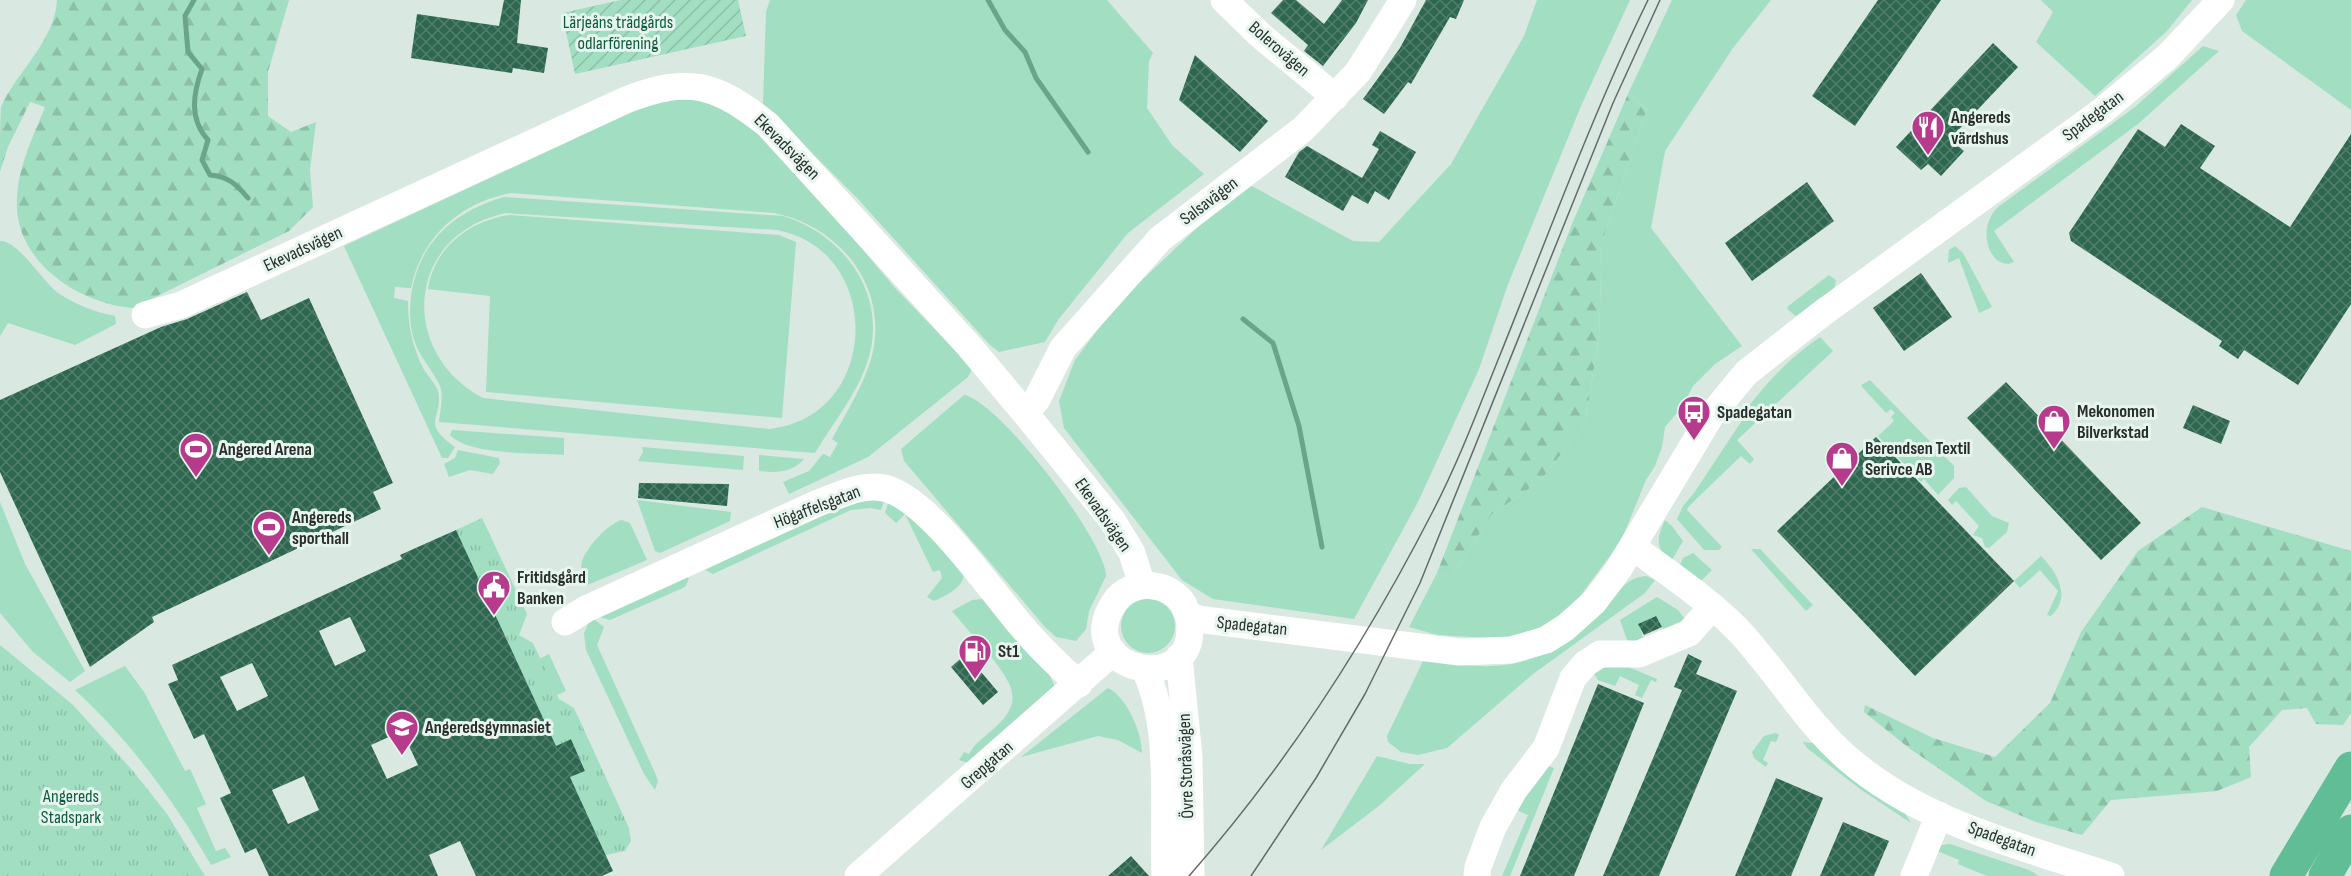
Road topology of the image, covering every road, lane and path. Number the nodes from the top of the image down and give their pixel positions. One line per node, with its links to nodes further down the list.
1 (1224, 0): 4 (street, Bolerovägen)
2 (1403, 0): 4 (street, Salsavägen)
3 (2221, 0): 7 (street, Spadegatan)
4 (1335, 97): 6 (street, Salsavägen)
5 (145, 315): 6 (street, Ekevadsvägen)
6 (1025, 413): 8 (street, Ekevadsvägen)
7 (1633, 547): 9 (street, Spadegatan); 10 (street, Spadegatan)
8 (1142, 585): 10 (street); 12 (street)
9 (1712, 608): 17 (street, Spadegatan); 24 (street)
10 (1188, 614): 13 (street, Spadegatan)
11 (565, 622): 15 (street, Högaffelsgatan)
12 (1113, 652): 14 (street); 15 (street, Grepgatan)
13 (1179, 657): 14 (street); 18 (street, Övre Storåsvägen)
14 (1146, 670): 18 (street, Övre Storåsvägen)
15 (1079, 684): 21 (street, Grepgatan)
16 (2351, 768): 27 (highway)
17 (1939, 815): 20 (street, Spadegatan); 25 (street)
18 (1176, 828): 22 (street, Övre Storåsvägen); 23 (street, Övre Storåsvägen)
19 (2351, 831): 28 (highway)
20 (2063, 869): 26 (street, Spadegatan)
21 (858, 876)
22 (1165, 876)
23 (1191, 876)
24 (1477, 876)
25 (1914, 876)
26 (2111, 876)
27 (2286, 876)
28 (2325, 876)

